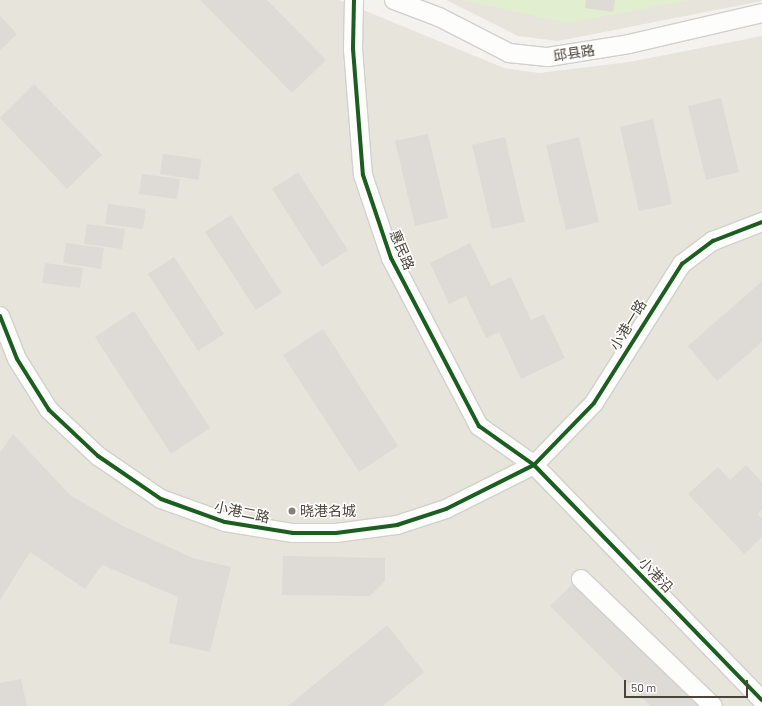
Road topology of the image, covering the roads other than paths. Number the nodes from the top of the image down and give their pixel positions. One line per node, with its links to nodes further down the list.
1 (354, 0): 6 (street, 惠民路)
2 (394, 0): 3 (street, 邱县路)
3 (762, 13)
4 (762, 222): 6 (street, 小港一路)
5 (0, 316): 6 (street, 小港二路)
6 (534, 465): 8 (street, 小港沿)
7 (581, 579): 9 (street)
8 (756, 701)
9 (713, 706)

